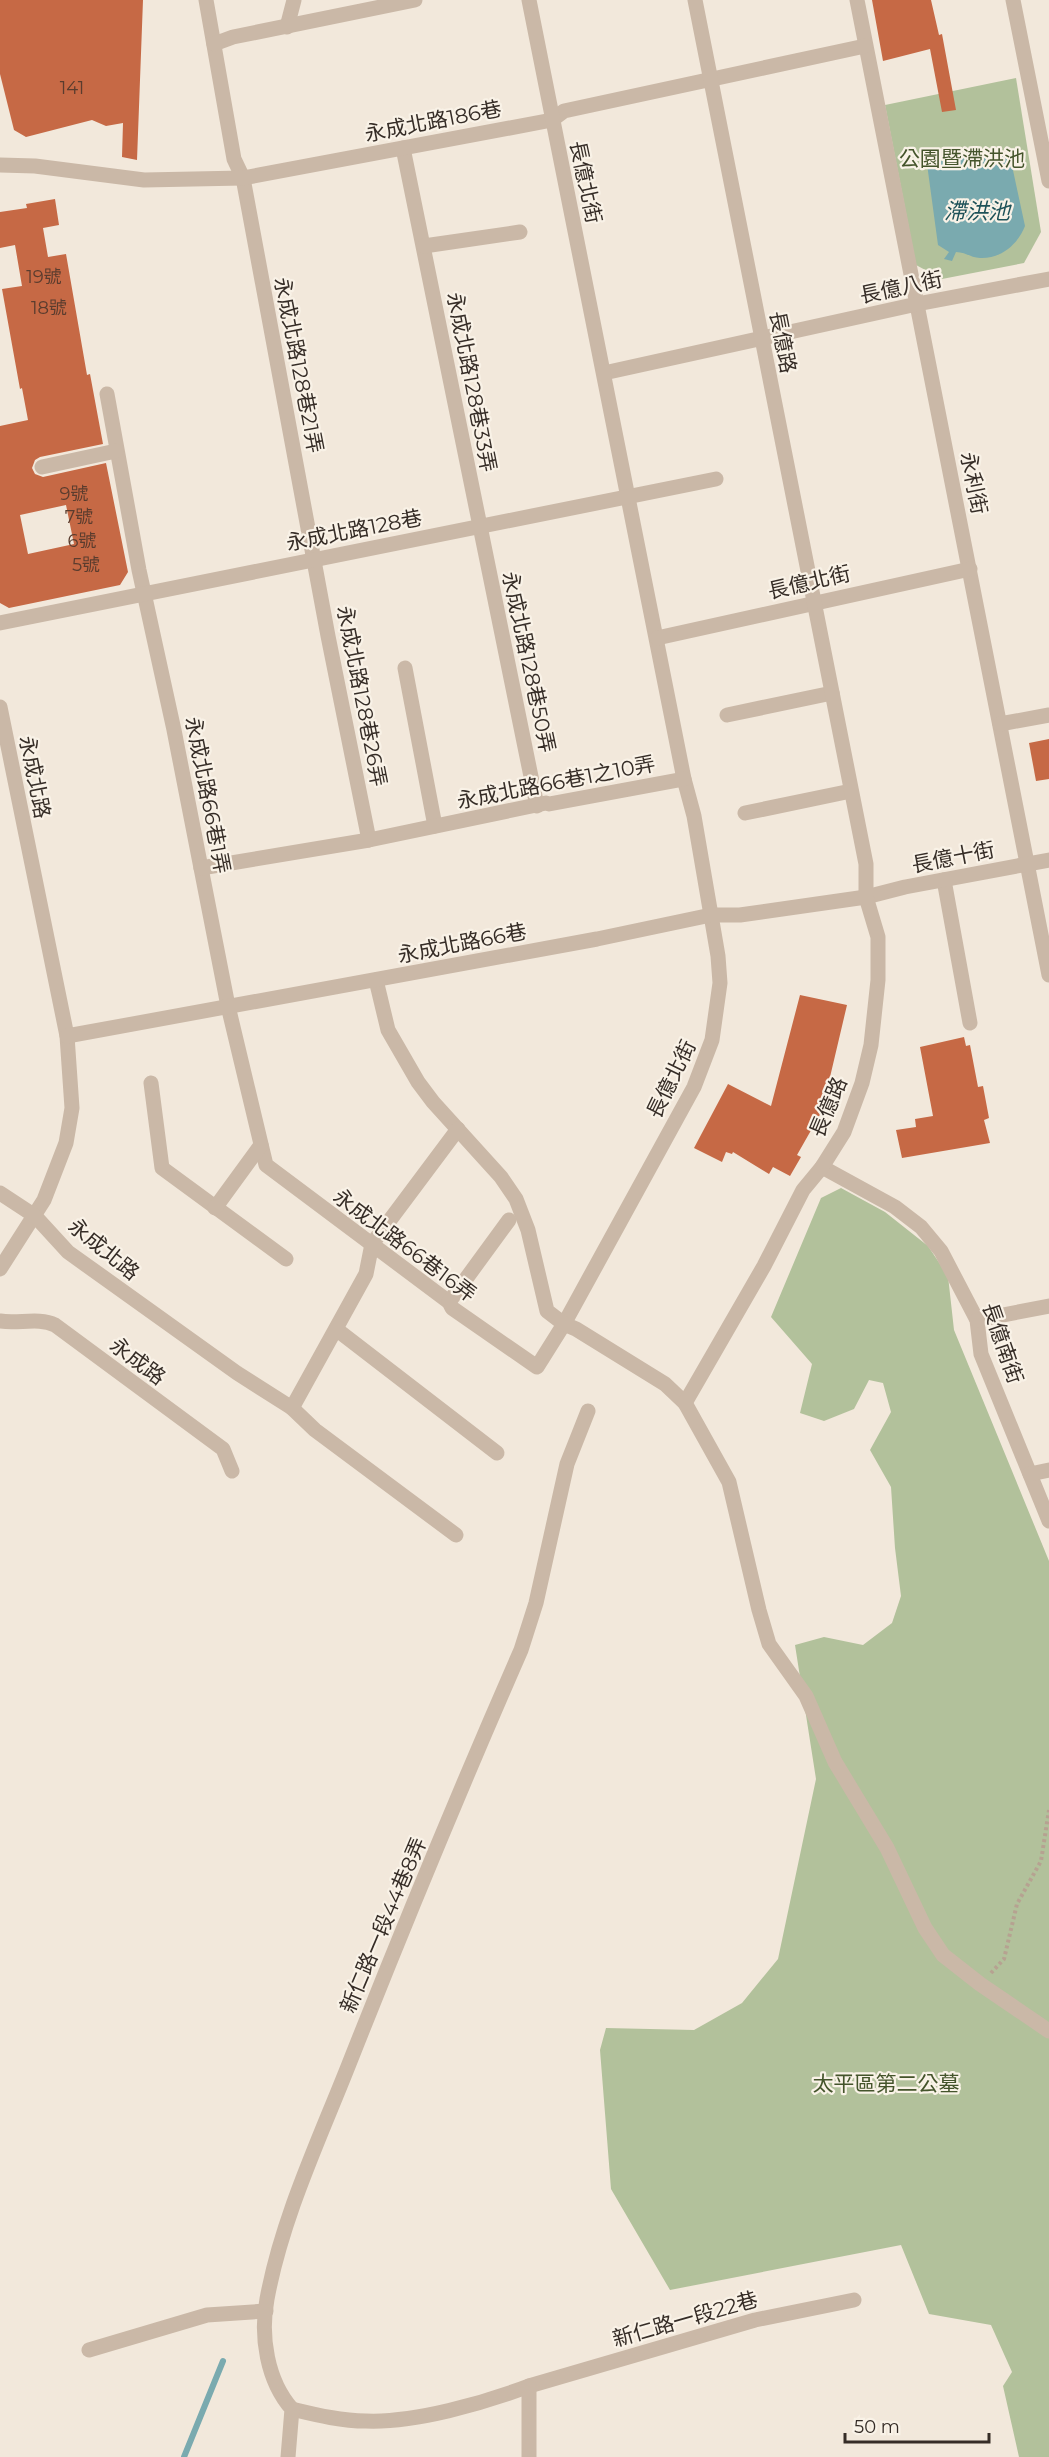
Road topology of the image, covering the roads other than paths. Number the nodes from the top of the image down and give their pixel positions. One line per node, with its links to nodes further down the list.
1 (206, 0): 9 (street, 永成北路128巷21弄)
2 (294, 0): 8 (street)
3 (416, 0): 8 (street)
4 (529, 0): 12 (street, 長億北街)
5 (695, 0): 11 (street, 長億路)
6 (857, 0): 10 (street, 永利街)
7 (1013, 0): 16 (street)
8 (286, 27): 9 (street)
9 (214, 44): 15 (street, 永成北路128巷21弄)
10 (865, 46): 11 (street, 永成北路186巷); 20 (street, 永利街)
11 (710, 80): 12 (street, 永成北路186巷); 21 (street, 長億路)
12 (552, 120): 13 (street, 永成北路186巷); 22 (street, 長億北街)
13 (403, 148): 15 (street, 永成北路186巷); 18 (street, 永成北路128巷33弄)
14 (0, 165): 15 (street, 永成北路186巷)
15 (243, 178): 29 (street, 永成北路128巷21弄)
16 (1049, 181)
17 (520, 232): 18 (street)
18 (424, 246): 28 (street, 永成北路128巷33弄)
19 (1049, 279): 20 (street, 長億八街)
20 (917, 304): 21 (street, 長億八街); 30 (street, 永利街)
21 (761, 338): 22 (street); 32 (street, 長億路)
22 (604, 373): 27 (street, 長億北街)
23 (107, 394): 24 (street, 永成北路66巷1弄)
24 (116, 451): 25 (street); 31 (street, 永成北路66巷1弄)
25 (42, 467)
26 (716, 479): 27 (street, 永成北路128巷)
27 (629, 497): 28 (street, 永成北路128巷); 34 (street, 長億北街)
28 (480, 526): 29 (street, 永成北路128巷); 43 (street, 永成北路128巷50弄)
29 (314, 560): 31 (street, 永成北路128巷); 46 (street, 永成北路128巷26弄)
30 (970, 568): 32 (street, 長億北街); 40 (street, 永利街)
31 (144, 593): 33 (street, 永成北路128巷); 49 (street, 永成北路66巷1弄)
32 (814, 602): 34 (street, 長億北街); 36 (street, 長億路)
33 (0, 623)
34 (657, 638): 41 (street, 長億北街)
35 (405, 668): 45 (street, 永成北路66巷1之10弄)
36 (832, 693): 38 (street); 42 (street, 長億路)
37 (0, 707): 57 (street, 永成北路)
38 (727, 715)
39 (1049, 715): 40 (street)
40 (1000, 724): 48 (street, 永利街)
41 (684, 779): 43 (street, 永成北路66巷1之10弄); 52 (street, 長億北街)
42 (851, 791): 44 (street); 51 (street, 長億路)
43 (537, 806): 45 (street, 永成北路66巷1之10弄)
44 (745, 813)
45 (435, 826): 46 (street, 永成北路66巷1之10弄)
46 (369, 840): 49 (street, 永成北路66巷1之10弄)
47 (1049, 860): 48 (street, 長億十街)
48 (1026, 864): 50 (street, 長億十街); 53 (street, 永利街)
49 (201, 868): 55 (street, 永成北路66巷1弄)
50 (944, 880): 51 (street, 長億十街); 56 (street)
51 (866, 897): 52 (street, 永成北路66巷); 61 (street, 長億路)
52 (711, 915): 54 (street, 永成北路66巷); 73 (street, 長億北街)
53 (1049, 975)
54 (376, 980): 55 (street, 永成北路66巷); 59 (street)
55 (228, 1006): 57 (street, 永成北路66巷); 60 (street, 永成北路66巷16弄)
56 (970, 1023)
57 (67, 1036): 64 (street, 永成北路)
58 (151, 1083): 63 (street)
59 (458, 1129): 66 (street); 73 (street)
60 (261, 1145): 63 (street); 66 (street, 永成北路66巷16弄)
61 (822, 1167): 71 (street, 長億南街); 76 (street, 長億路)
62 (0, 1193): 64 (street)
63 (215, 1208): 67 (street)
64 (35, 1216): 68 (street); 77 (street, 永成北路)
65 (509, 1220): 69 (street)
66 (372, 1244): 69 (street, 永成北路66巷16弄); 74 (street)
67 (286, 1259)
68 (0, 1269)
69 (449, 1302): 75 (street, 永成北路66巷16弄)
70 (1049, 1306): 71 (street)
71 (977, 1320): 82 (street, 長億南街)
72 (0, 1321): 81 (street, 永成路)
73 (564, 1324): 75 (street, 長億北街); 76 (street)
74 (336, 1329): 77 (street); 79 (street)
75 (537, 1367)
76 (685, 1403): 85 (street)
77 (292, 1408): 84 (street, 永成北路)
78 (588, 1411): 87 (street, 新仁路一段44巷8弄)
79 (497, 1453)
80 (1049, 1470): 82 (street)
81 (232, 1471)
82 (1030, 1474): 83 (street, 長億南街)
83 (1049, 1521)
84 (456, 1535)
85 (1049, 2031)
86 (854, 2300): 89 (street, 新仁路一段22巷)
87 (266, 2311): 88 (street); 90 (street, 新仁路一段44巷8弄)
88 (90, 2350)
89 (530, 2386): 90 (street, 新仁路一段22巷); 92 (street)
90 (292, 2409): 91 (street)
91 (288, 2457)
92 (529, 2457)

